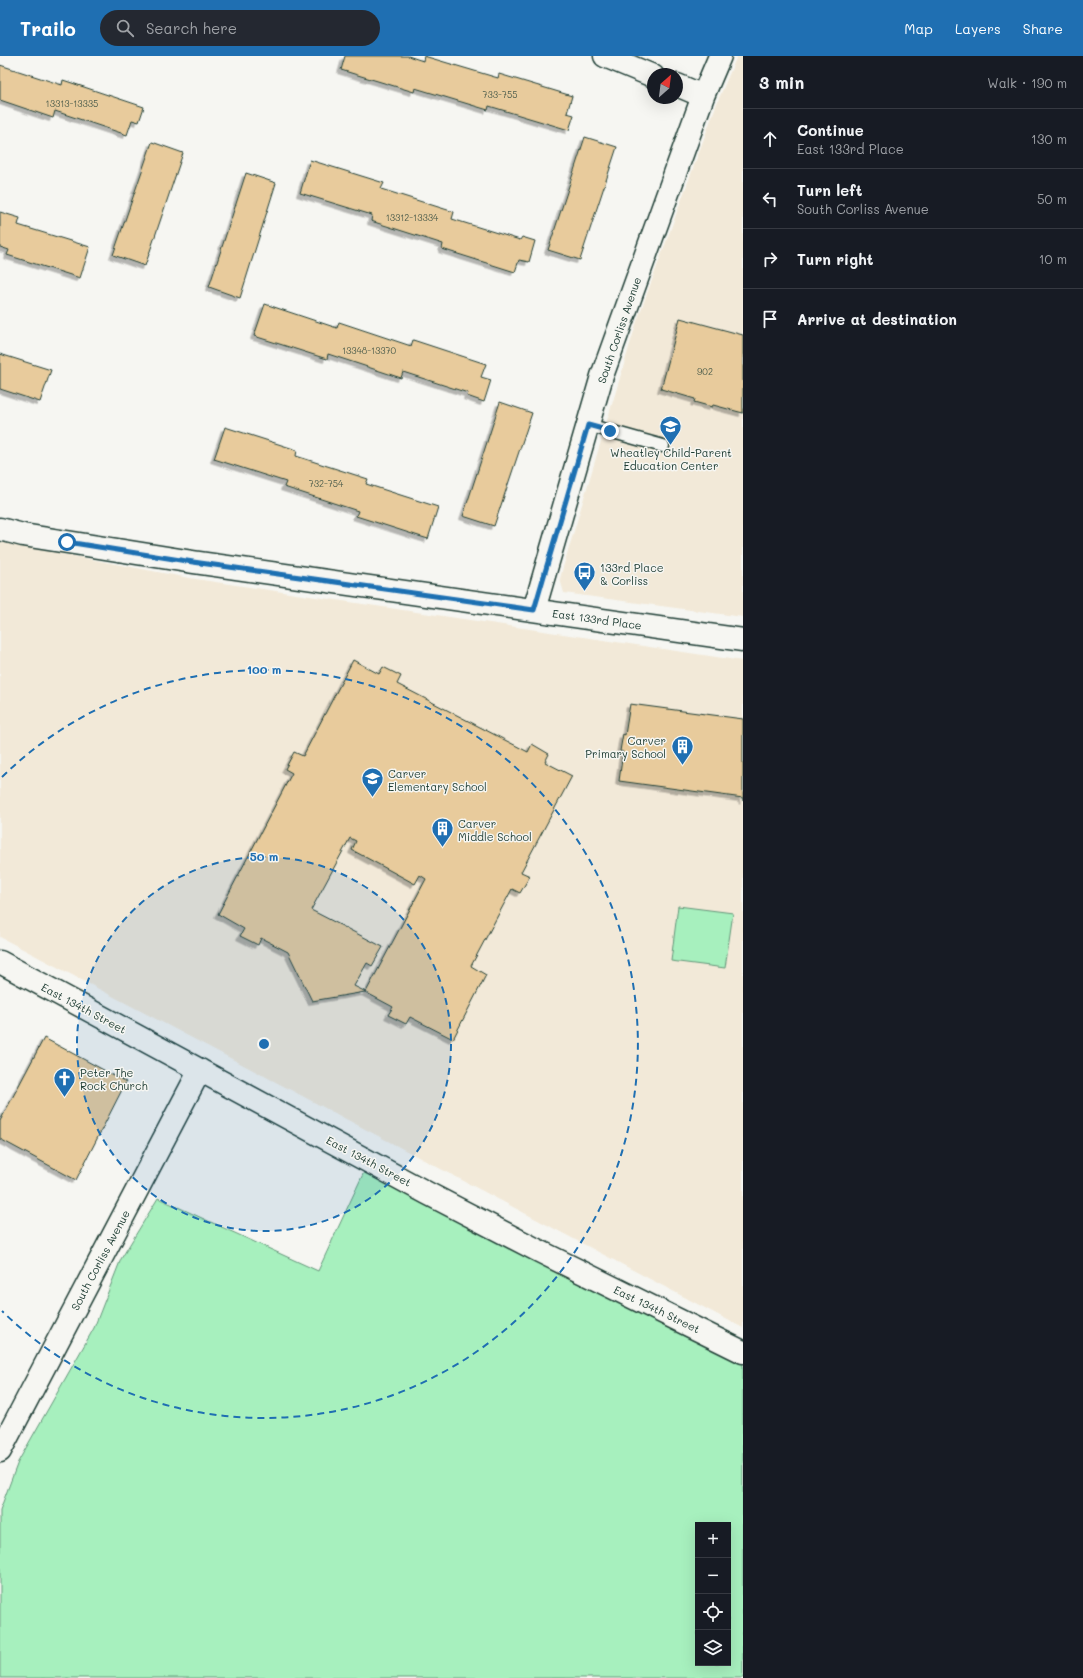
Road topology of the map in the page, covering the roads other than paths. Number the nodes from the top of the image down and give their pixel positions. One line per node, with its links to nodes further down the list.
1 (605, 56): 3 (street)
2 (720, 56): 5 (street, South Corliss Avenue)
3 (647, 74)
4 (683, 88): 5 (street)
5 (703, 96): 6 (street, South Corliss Avenue)
6 (588, 425): 7 (lane); 9 (street, South Corliss Avenue)
7 (663, 446)
8 (0, 529): 9 (street, East 133rd Place)
9 (534, 610): 10 (street, East 133rd Place)
10 (743, 640)
11 (0, 962): 12 (street, East 134th Street)
12 (200, 1070): 13 (street, East 134th Street); 14 (street, South Corliss Avenue)
13 (741, 1346)
14 (0, 1451)

